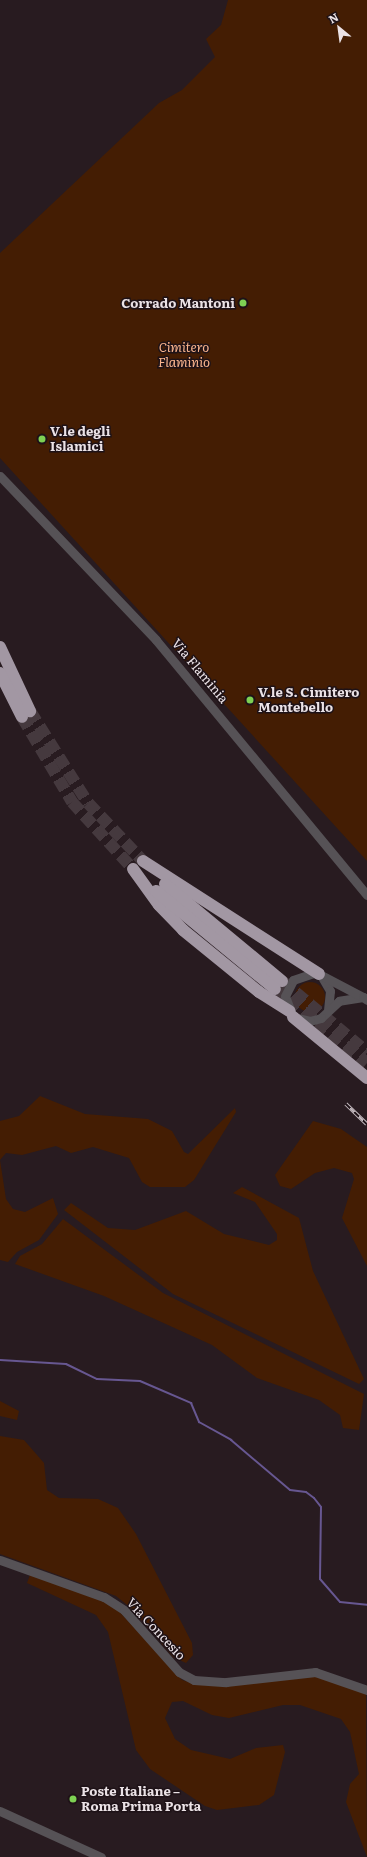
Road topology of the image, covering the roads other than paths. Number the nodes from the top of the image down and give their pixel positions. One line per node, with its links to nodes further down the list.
1 (0, 476): 5 (street, Via Flaminia)
2 (0, 647): 3 (highway)
3 (0, 672)
4 (138, 865): 6 (highway); 7 (highway); 10 (highway)
5 (367, 895)
6 (319, 974): 8 (street); 9 (street); 10 (street)
7 (279, 985)
8 (365, 999): 9 (street)
9 (326, 1012): 10 (street)
10 (291, 1014): 11 (highway)
11 (367, 1078)
12 (0, 1560): 13 (street, Via Concesio)
13 (367, 1690)
14 (0, 1811): 15 (street)
15 (101, 1857)

